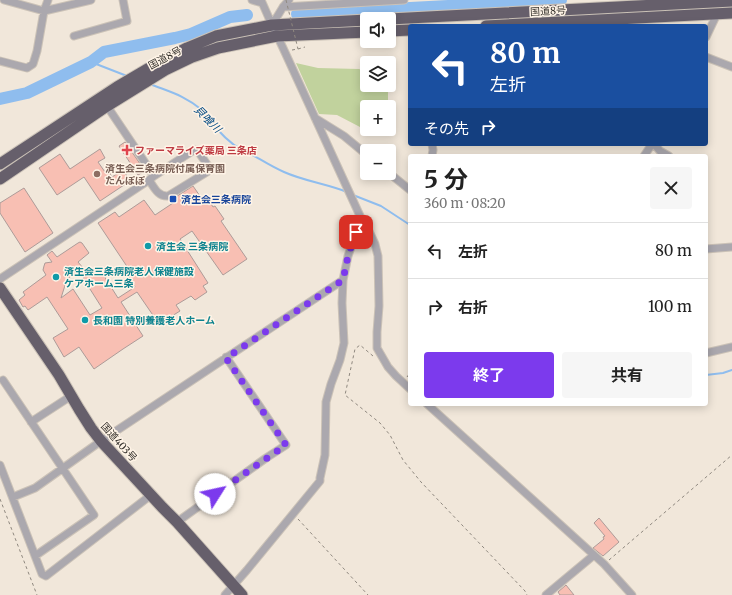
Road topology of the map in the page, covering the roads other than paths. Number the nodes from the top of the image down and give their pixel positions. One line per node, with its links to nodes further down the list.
1 (4, 0): 11 (street)
2 (48, 0): 11 (street)
3 (91, 0): 11 (street)
4 (123, 0): 23 (street)
5 (252, 0): 7 (street)
6 (404, 0): 9 (street)
7 (262, 1): 18 (street)
8 (732, 1): 10 (highway, 国道8号)
9 (286, 2): 18 (street)
10 (681, 2): 14 (street); 15 (highway, 国道8号)
11 (44, 11): 26 (street)
12 (732, 13): 13 (highway, 国道8号)
13 (717, 14): 14 (highway, 国道8号); 22 (street)
14 (682, 16): 17 (highway, 国道8号)
15 (396, 19)
16 (360, 20): 18 (highway, 国道8号)
17 (525, 24)
18 (272, 26): 24 (street); 27 (highway, 国道8号)
19 (408, 30): 20 (highway)
20 (396, 31)
21 (360, 32): 24 (highway, 国道8号)
22 (708, 33)
23 (74, 36)
24 (277, 36): 27 (highway, 国道8号); 30 (street)
25 (708, 58): 28 (street)
26 (0, 61)
27 (161, 67): 29 (highway, 国道8号); 34 (highway, 国道8号)
28 (732, 67)
29 (107, 106): 35 (street); 36 (highway, 国道8号)
30 (315, 117): 32 (street); 39 (street)
31 (655, 146): 33 (street)
32 (360, 149)
33 (665, 154)
34 (0, 164)
35 (152, 178): 35 (street); 42 (street)
36 (0, 179)
37 (396, 179): 38 (street)
38 (408, 188)
39 (360, 216): 43 (street); 49 (street)
40 (732, 247): 41 (street)
41 (708, 248)
42 (0, 279)
43 (343, 280): 47 (street); 61 (street)
44 (0, 288): 50 (highway, 国道403号)
45 (732, 347): 46 (street)
46 (708, 353)
47 (226, 358): 53 (street); 58 (street)
48 (3, 380): 52 (street)
49 (408, 387)
50 (71, 396): 52 (street); 53 (highway, 国道403号)
51 (430, 406): 59 (street)
52 (31, 422): 55 (street)
53 (101, 441): 55 (street); 56 (highway, 国道403号)
54 (0, 465): 57 (street)
55 (62, 469): 57 (street); 60 (street)
56 (151, 495): 58 (highway, 国道403号); 60 (street)
57 (13, 497): 60 (street)
58 (177, 522): 61 (highway, 国道403号)
59 (594, 555): 64 (street); 65 (street)
60 (36, 556)
61 (233, 585): 62 (street); 63 (highway, 国道403号)
62 (225, 595)
63 (242, 595)
64 (546, 595)
65 (632, 595)

